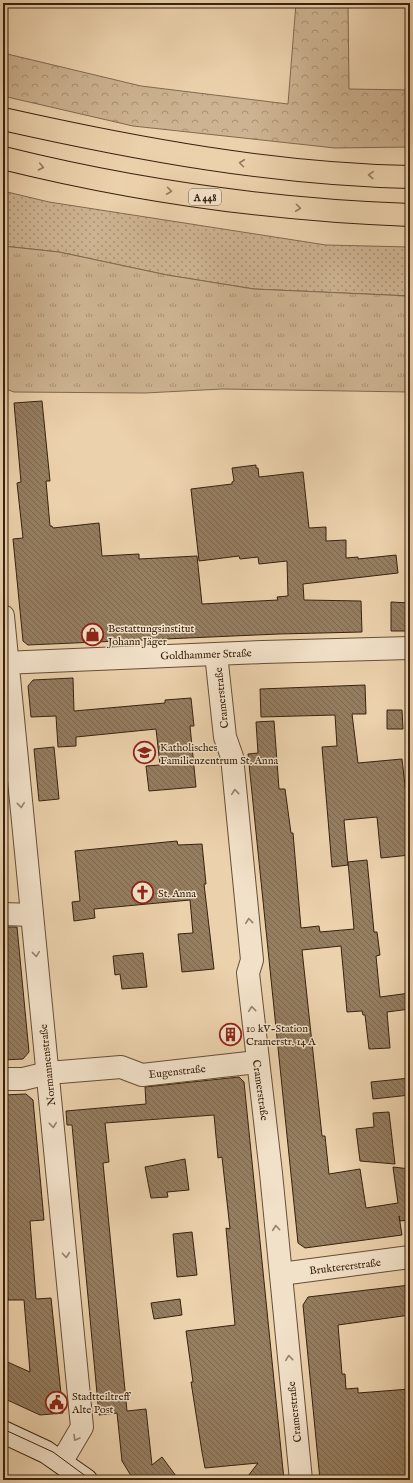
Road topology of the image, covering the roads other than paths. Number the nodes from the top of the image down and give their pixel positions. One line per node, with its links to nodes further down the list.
1 (3, 119): 3 (highway, one-way to 1)
2 (3, 158): 4 (highway, A 448, one-way to 4)
3 (410, 177)
4 (410, 215)
5 (3, 616): 8 (street, Normannenstraße)
6 (410, 648): 7 (street, Goldhammer Straße)
7 (216, 654): 8 (street, Goldhammer Straße); 11 (street, Cramerstraße, one-way to 7)
8 (5, 663): 10 (street, Normannenstraße, one-way to 10)
9 (3, 914): 10 (street)
10 (32, 915): 12 (street, Normannenstraße, one-way to 12)
11 (257, 1062): 12 (street, Eugenstraße); 15 (street, Cramerstraße, one-way to 11)
12 (48, 1072): 13 (street, Eugenstraße); 17 (street, Normannenstraße, one-way to 17)
13 (3, 1079)
14 (410, 1257): 15 (street, Bruktererstraße)
15 (281, 1274): 19 (street, Cramerstraße, one-way to 15)
16 (3, 1432): 17 (street)
17 (62, 1461): 18 (street)
18 (86, 1480)
19 (301, 1480)

